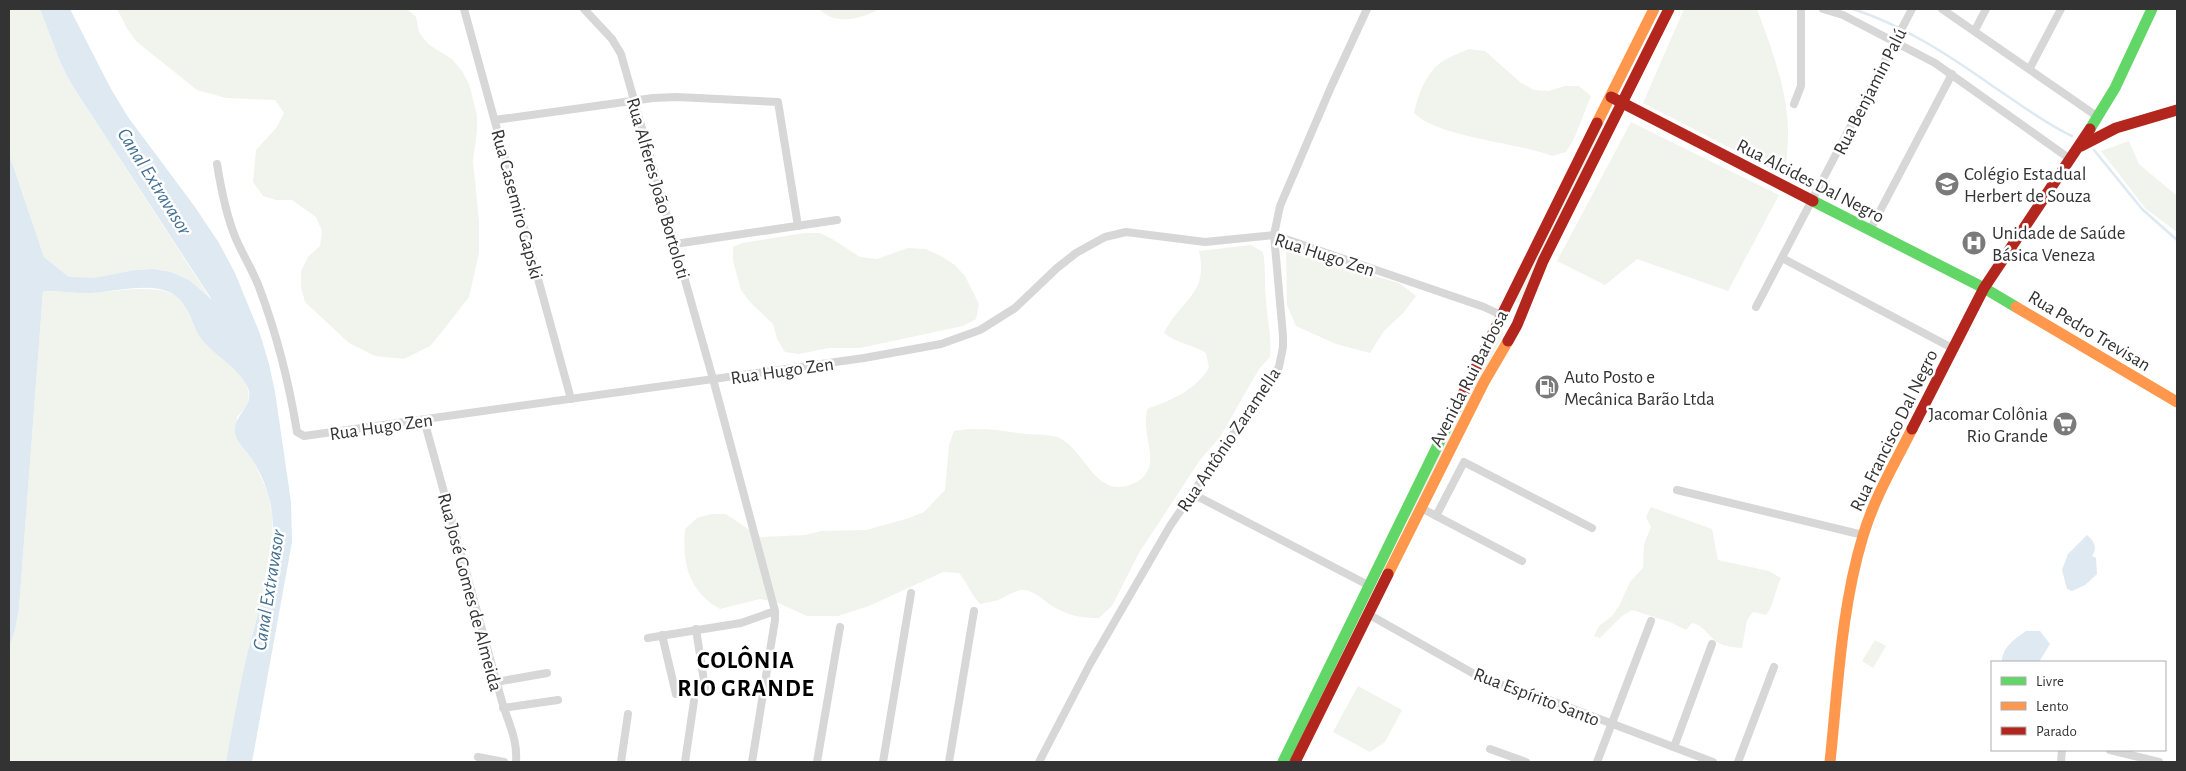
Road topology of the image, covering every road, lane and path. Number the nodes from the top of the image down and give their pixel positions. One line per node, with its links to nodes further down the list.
1 (464, 9): 23 (street, Rua Casemiro Gapski)
2 (584, 9): 18 (street, Rua Alferes João Bortoloti)
3 (1367, 9): 32 (street, Rua Antônio Zaramella)
4 (1654, 9): 17 (main road, Avenida Rui Barbosa)
5 (1669, 9): 19 (main road, Avenida Rui Barbosa)
6 (1801, 9): 20 (street)
7 (1823, 9): 14 (street)
8 (1912, 9): 14 (street, Rua Benjamin Palú)
9 (1942, 9): 13 (street)
10 (1986, 9): 13 (street)
11 (2061, 9): 15 (street)
12 (2152, 9): 22 (main road, Rua Francisco Dal Negro)
13 (1975, 30): 15 (street)
14 (1896, 38): 16 (street); 28 (street, Rua Benjamin Palú)
15 (2030, 68): 22 (street)
16 (1952, 74): 26 (street); 31 (street)
17 (1611, 97): 19 (main road, Rua Alcides Dal Negro); 37 (main road, Avenida Rui Barbosa)
18 (634, 100): 23 (street); 30 (street); 33 (street, Rua Alferes João Bortoloti)
19 (1622, 102): 28 (main road, Rua Alcides Dal Negro); 38 (main road, Avenida Rui Barbosa)
20 (1794, 104)
21 (2177, 110): 24 (main road)
22 (2098, 117): 24 (main road); 25 (main road, Rua Francisco Dal Negro)
23 (495, 120): 41 (street, Rua Casemiro Gapski)
24 (2116, 128): 25 (main road)
25 (2079, 147): 26 (main road, Rua Francisco Dal Negro)
26 (2070, 160): 35 (main road, Rua Francisco Dal Negro)
27 (217, 164): 43 (street, Rua Hugo Zen)
28 (1812, 200): 31 (main road, Rua Alcides Dal Negro); 34 (street, Rua Benjamin Palú)
29 (837, 220): 30 (street)
30 (798, 226): 33 (street)
31 (1870, 230): 35 (main road, Rua Alcides Dal Negro)
32 (1274, 235): 37 (street, Rua Hugo Zen); 40 (street, Rua Hugo Zen); 45 (street, Rua Antônio Zaramella)
33 (675, 244): 40 (street, Rua Alferes João Bortoloti)
34 (1782, 258): 36 (street, Rua Benjamin Palú); 39 (street)
35 (1984, 288): 39 (main road, Rua Francisco Dal Negro); 42 (main road, Rua Pedro Trevisan)
36 (1756, 307)
37 (1502, 313): 38 (main road); 38 (main road); 51 (main road, Avenida Rui Barbosa)
38 (1519, 322): 46 (main road, Avenida Rui Barbosa)
39 (1952, 348): 49 (main road, Rua Francisco Dal Negro)
40 (713, 379): 41 (street, Rua Hugo Zen); 54 (street, Rua Alferes João Bortoloti)
41 (571, 399): 43 (street, Rua Hugo Zen)
42 (2177, 402)
43 (424, 420): 64 (street, Rua José Gomes de Almeida)
44 (1678, 490): 49 (street)
45 (1191, 493): 51 (street); 84 (street, Rua Antônio Zaramella)
46 (1421, 508): 47 (street); 55 (main road, Avenida Rui Barbosa)
47 (1436, 516): 48 (street); 50 (street)
48 (1592, 528)
49 (1863, 535): 91 (main road, Rua Francisco Dal Negro)
50 (1522, 561)
51 (1368, 585): 85 (main road, Avenida Rui Barbosa)
52 (911, 593): 82 (street)
53 (974, 611): 83 (street)
54 (775, 612): 58 (street); 80 (street)
55 (1368, 614): 71 (street, Rua Espírito Santo); 86 (main road, Avenida Rui Barbosa)
56 (1652, 621): 71 (street)
57 (840, 627): 81 (street)
58 (696, 630): 59 (street); 65 (street)
59 (662, 635): 60 (street); 66 (street)
60 (648, 638)
61 (1712, 644): 72 (street)
62 (1774, 667): 90 (street)
63 (547, 673): 64 (street)
64 (496, 682): 69 (street, Rua José Gomes de Almeida)
65 (705, 688)
66 (676, 694)
67 (558, 700): 69 (street)
68 (694, 701): 79 (street)
69 (504, 708): 77 (street, Rua José Gomes de Almeida)
70 (628, 714): 78 (street)
71 (1612, 724): 72 (street, Rua Espírito Santo); 88 (street)
72 (1674, 747): 89 (street, Rua Espírito Santo)
73 (1490, 749): 87 (street)
74 (2114, 751): 92 (street)
75 (478, 757): 76 (street)
76 (504, 762)
77 (516, 762)
78 (621, 762)
79 (685, 762)
80 (752, 762)
81 (817, 762)
82 (883, 762)
83 (949, 762)
84 (1039, 762)
85 (1283, 762)
86 (1295, 762)
87 (1526, 762)
88 (1597, 762)
89 (1713, 762)
90 (1738, 762)
91 (1830, 762)
92 (2159, 762)

